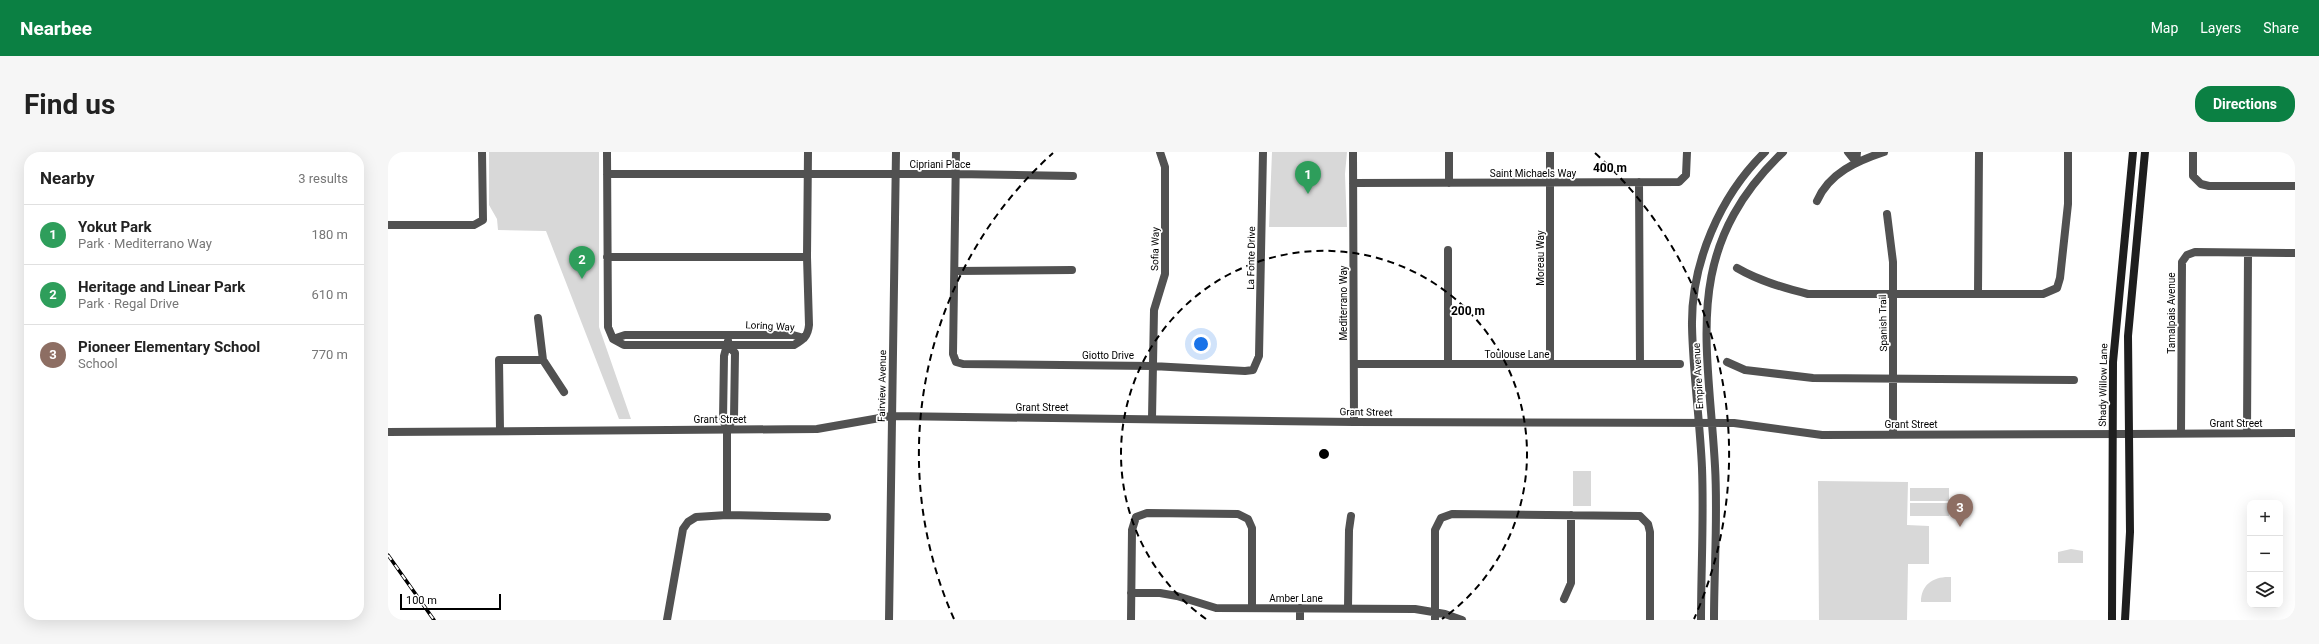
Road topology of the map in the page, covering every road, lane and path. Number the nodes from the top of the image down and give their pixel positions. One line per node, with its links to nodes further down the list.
1 (482, 152): 35 (street)
2 (607, 152): 24 (street)
3 (808, 152): 23 (street)
4 (896, 152): 25 (street, Fairview Avenue)
5 (956, 152): 26 (street)
6 (1160, 152): 59 (street, Sofia Way)
7 (1263, 152): 53 (street, La Fonte Drive)
8 (1353, 152): 29 (street, Mediterrano Way)
9 (1449, 152): 30 (street)
10 (1550, 152): 31 (street, Moreau Way)
11 (1687, 152): 28 (street, Saint Michaels Way)
12 (1766, 152): 66 (street, Empire Avenue)
13 (1783, 152): 67 (street, Empire Avenue)
14 (1848, 152): 22 (street)
15 (1857, 152): 22 (street)
16 (1884, 152): 22 (street)
17 (1979, 152): 45 (street)
18 (2068, 152): 45 (street)
19 (2133, 152): 75 (main road, Shady Willow Lane)
20 (2145, 152): 76 (main road)
21 (2193, 152): 32 (street)
22 (1856, 162): 33 (street)
23 (808, 173): 24 (street, Cipriani Place); 25 (street, Cipriani Place); 40 (street)
24 (607, 174): 39 (street)
25 (896, 174): 26 (street, Cipriani Place); 63 (street, Fairview Avenue)
26 (956, 174): 27 (street, Cipriani Place); 43 (street)
27 (1073, 176)
28 (1639, 182): 31 (street, Saint Michaels Way); 57 (street)
29 (1353, 183): 30 (street, Saint Michaels Way); 54 (street, Mediterrano Way)
30 (1449, 183): 31 (street, Saint Michaels Way)
31 (1550, 183): 56 (street, Moreau Way)
32 (2295, 186)
33 (1817, 201)
34 (1888, 214): 44 (street, Spanish Trail)
35 (388, 225)
36 (1448, 250): 55 (street)
37 (2248, 253): 38 (street, Tamalpais Avenue); 72 (street, Tamalpais Avenue); 73 (street)
38 (2295, 253)
39 (607, 257): 40 (street); 49 (street)
40 (807, 257): 48 (street)
41 (1737, 268): 44 (street)
42 (1072, 270): 43 (street)
43 (955, 271): 59 (street, Giotto Drive)
44 (1893, 294): 45 (street); 60 (street, Spanish Trail)
45 (1978, 294)
46 (538, 318): 51 (street)
47 (728, 334): 48 (street, Loring Way); 49 (street, Loring Way); 50 (street)
48 (804, 338): 50 (street, Loring Way)
49 (614, 339): 50 (street, Loring Way)
50 (728, 345): 68 (street)
51 (543, 360): 62 (street); 69 (street)
52 (1727, 362): 60 (street)
53 (1257, 364): 59 (street, Giotto Drive)
54 (1354, 364): 55 (street, Toulouse Lane); 65 (street, Mediterrano Way)
55 (1448, 364): 56 (street, Toulouse Lane)
56 (1550, 364): 57 (street, Toulouse Lane)
57 (1640, 364): 58 (street, Toulouse Lane)
58 (1680, 364)
59 (1152, 366): 64 (street, Sofia Way)
60 (1894, 379): 61 (street); 71 (street, Spanish Trail)
61 (2074, 380)
62 (564, 392)
63 (891, 416): 64 (street, Grant Street); 68 (street, Grant Street); 88 (street, Fairview Avenue)
64 (1152, 418): 65 (street, Grant Street)
65 (1354, 422): 66 (street, Grant Street)
66 (1698, 424): 67 (street, Grant Street); 93 (street, Empire Avenue)
67 (1711, 424): 71 (street, Grant Street); 94 (street, Empire Avenue)
68 (727, 429): 69 (street, Grant Street); 77 (street)
69 (500, 430): 70 (street, Grant Street)
70 (388, 432)
71 (1893, 433): 75 (street, Grant Street)
72 (2181, 433): 73 (street, Grant Street); 76 (street, Grant Street)
73 (2247, 433): 74 (street, Grant Street)
74 (2295, 433)
75 (2112, 434): 76 (street, Grant Street); 95 (main road, Shady Willow Lane)
76 (2129, 434): 96 (main road)
77 (727, 515): 79 (street); 87 (street)
78 (1571, 515): 82 (street); 86 (street); 92 (street)
79 (827, 516)
80 (1351, 516): 85 (street)
81 (1131, 593): 83 (street, Amber Lane); 83 (street); 89 (street)
82 (1564, 599)
83 (1252, 608): 84 (street, Amber Lane)
84 (1300, 608): 85 (street, Amber Lane); 90 (street)
85 (1348, 608): 86 (street, Amber Lane)
86 (1435, 616): 91 (street, Amber Lane)
87 (667, 620)
88 (889, 620)
89 (1131, 620)
90 (1300, 620)
91 (1462, 620)
92 (1650, 620)
93 (1701, 620)
94 (1714, 620)
95 (2112, 620)
96 (2125, 620)

